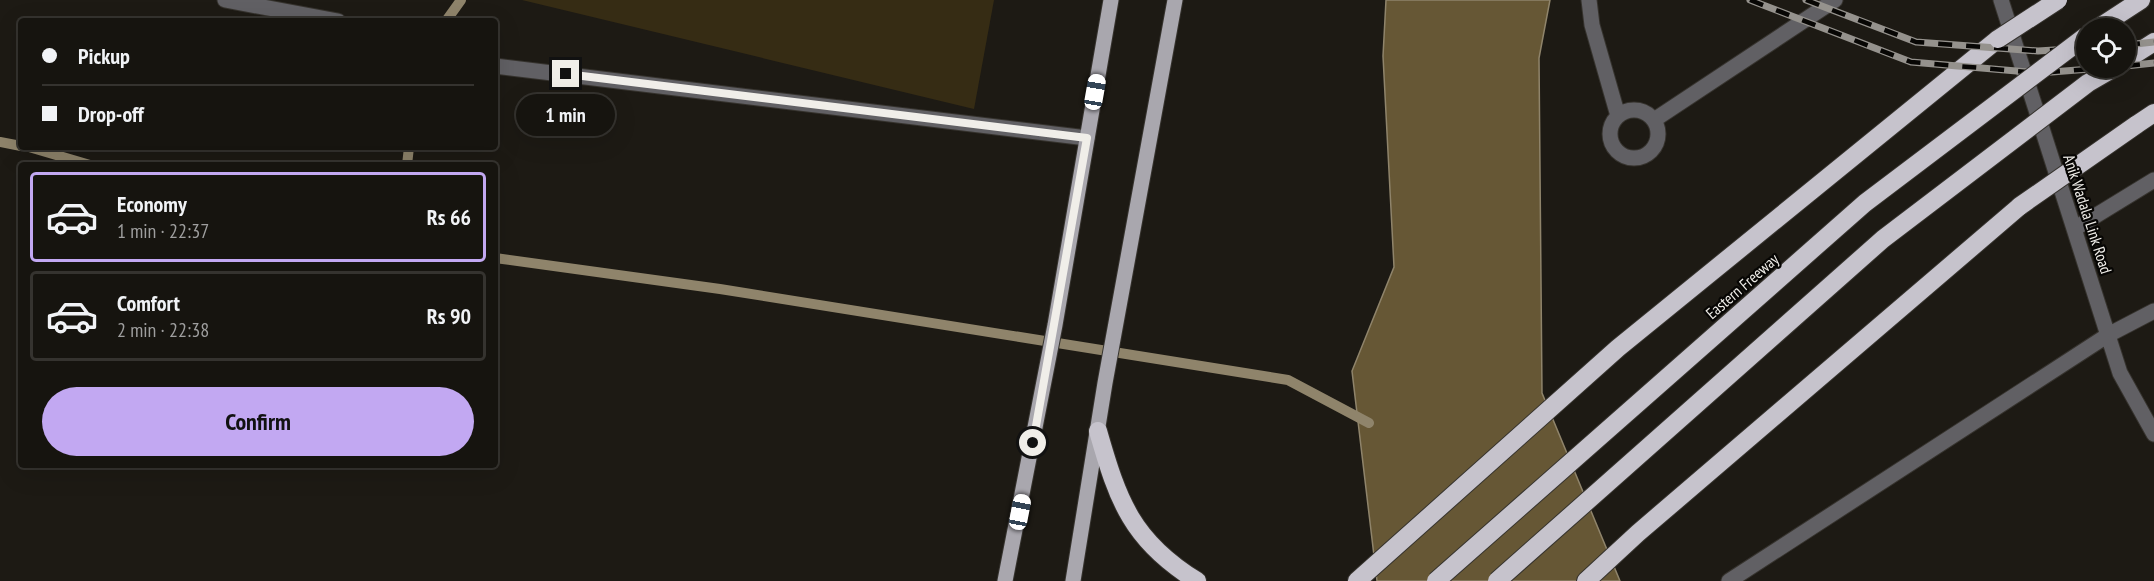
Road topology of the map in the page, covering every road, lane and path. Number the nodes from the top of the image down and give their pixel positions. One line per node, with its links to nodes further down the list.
1 (225, 0): 9 (street)
2 (1111, 0): 19 (main road)
3 (1175, 0): 24 (main road)
4 (1589, 0): 17 (street)
5 (1835, 0): 18 (street)
6 (2001, 0): 21 (street, Anik Wadala Link Road)
7 (2058, 0): 29 (highway, bridge)
8 (2141, 0): 10 (highway)
9 (322, 18)
10 (2113, 18)
11 (2154, 42): 13 (highway)
12 (2076, 44): 30 (highway, Eastern Freeway, bridge)
13 (2136, 54)
14 (498, 66): 19 (street)
15 (2098, 78): 31 (highway, bridge)
16 (2154, 113): 32 (highway, bridge)
17 (1618, 116): 18 (street); 18 (street)
18 (1654, 120)
19 (1087, 138): 26 (main road)
20 (2154, 180): 21 (street)
21 (2074, 229): 23 (street, Anik Wadala Link Road)
22 (2154, 310): 23 (street)
23 (2108, 335): 25 (street, Anik Wadala Link Road); 33 (street)
24 (1098, 431): 27 (main road); 28 (highway)
25 (2154, 434)
26 (1005, 581)
27 (1072, 581)
28 (1197, 581)
29 (1356, 581)
30 (1436, 581)
31 (1497, 581)
32 (1586, 581)
33 (1729, 581)

